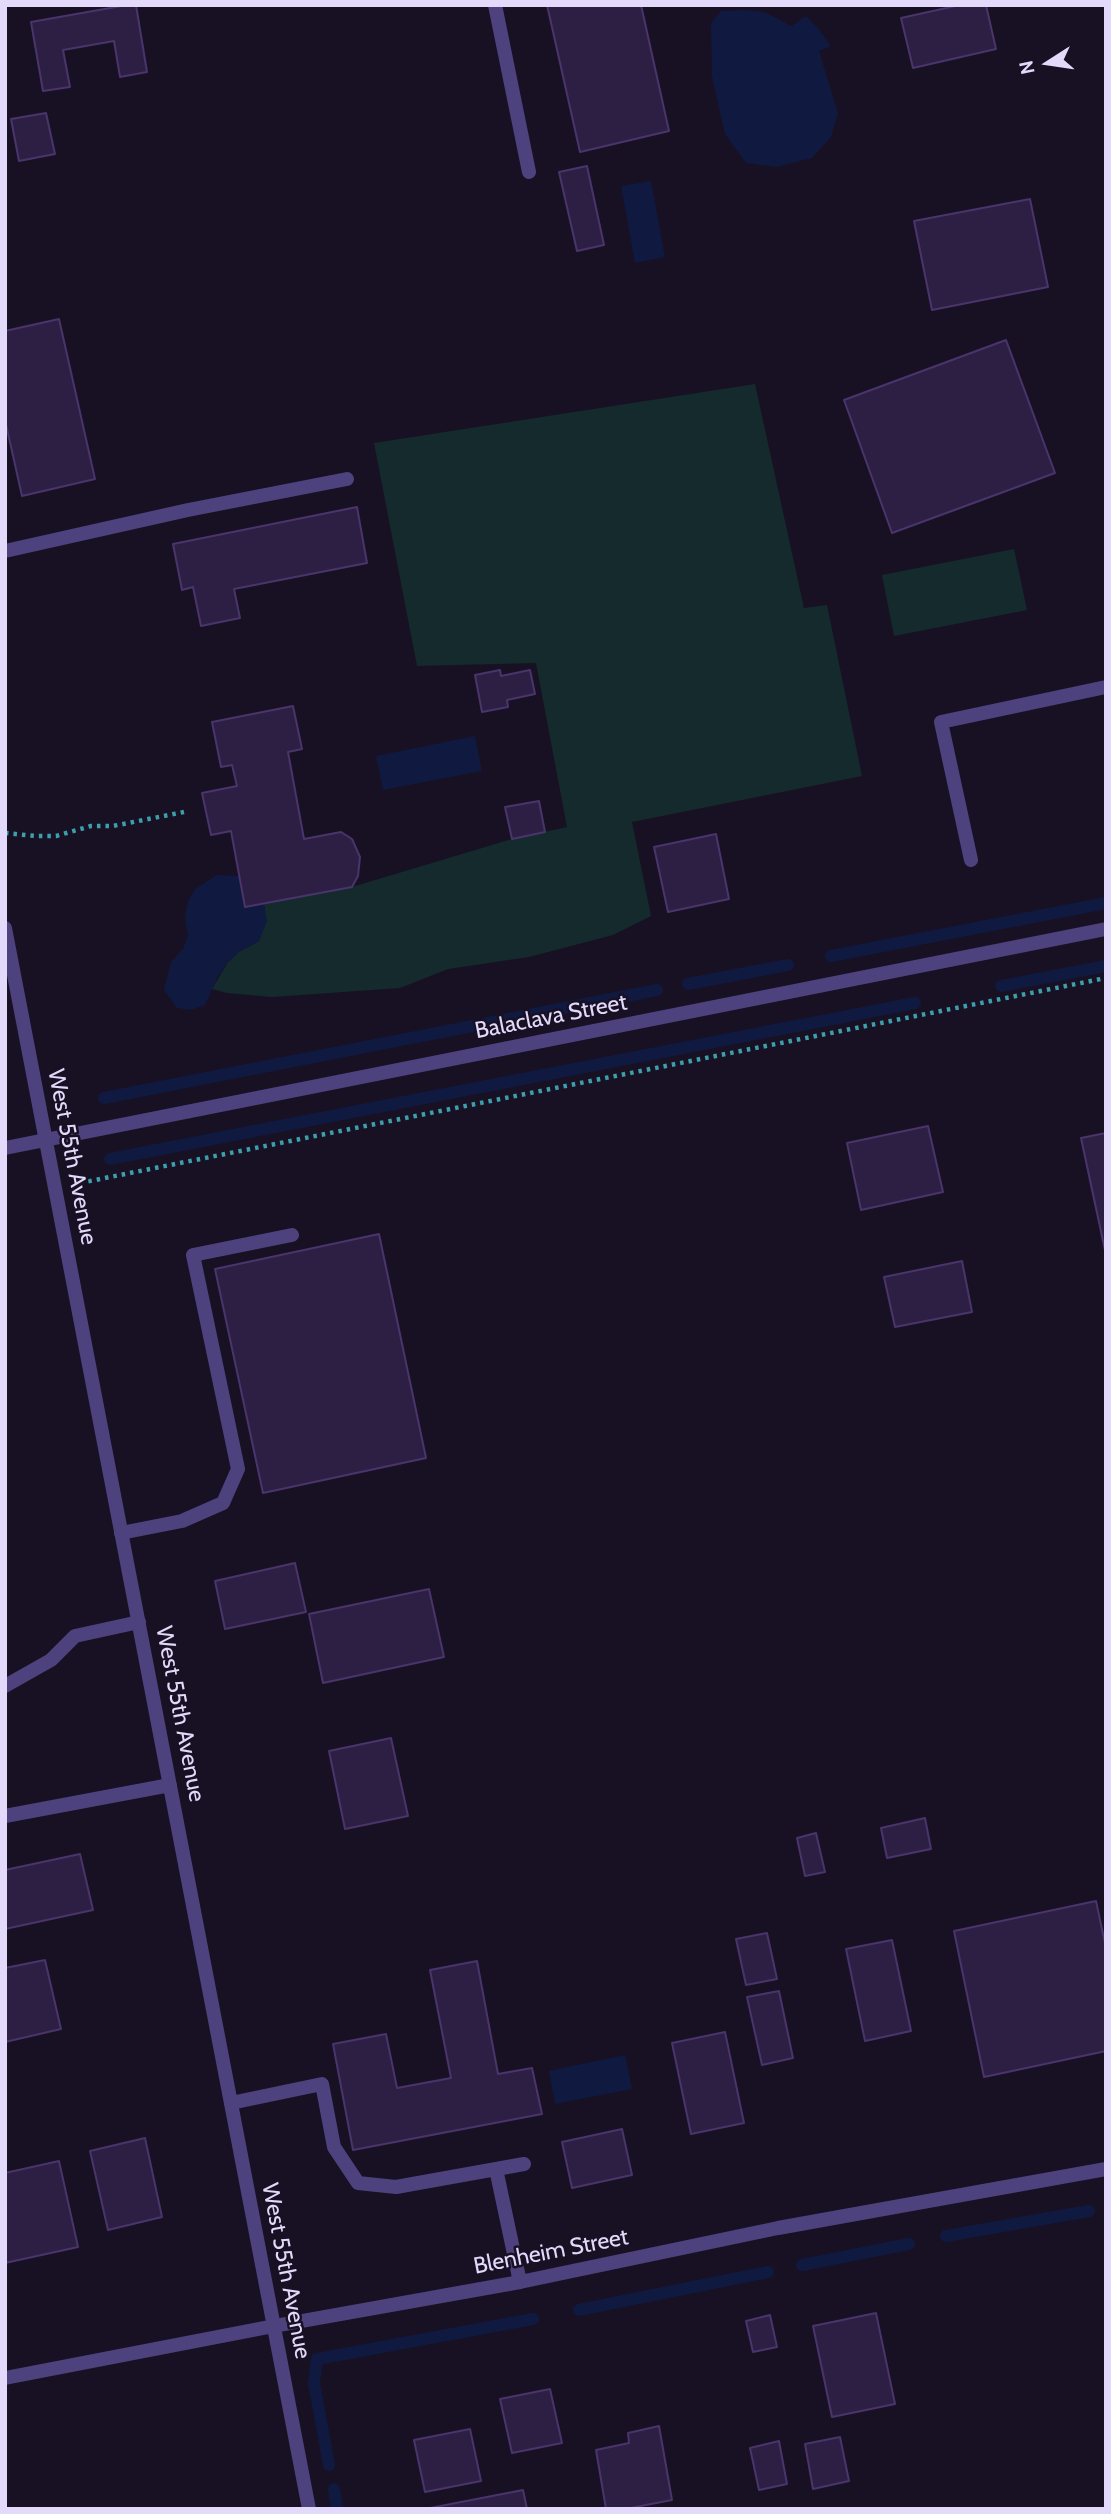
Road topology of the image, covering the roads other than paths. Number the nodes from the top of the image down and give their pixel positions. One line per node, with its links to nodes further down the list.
1 (495, 5): 2 (street)
2 (529, 172)
3 (347, 479): 4 (street)
4 (5, 551)
5 (1106, 687): 6 (street)
6 (971, 860)
7 (5, 928): 9 (street, West 55th Avenue)
8 (1106, 929): 9 (street, Balaclava Street)
9 (47, 1141): 10 (street, Balaclava Street); 12 (street, West 55th Avenue)
10 (5, 1148)
11 (292, 1235): 12 (street)
12 (121, 1533): 13 (street, West 55th Avenue)
13 (139, 1622): 14 (street); 15 (street, West 55th Avenue)
14 (5, 1686)
15 (170, 1785): 16 (street); 17 (street, West 55th Avenue)
16 (5, 1816)
17 (231, 2103): 19 (street); 22 (street, West 55th Avenue)
18 (524, 2164): 19 (street)
19 (496, 2169): 21 (street)
20 (1106, 2169): 21 (street, Blenheim Street)
21 (520, 2282): 22 (street, Blenheim Street)
22 (274, 2326): 23 (street, Blenheim Street); 24 (street, West 55th Avenue)
23 (5, 2378)
24 (309, 2509)

